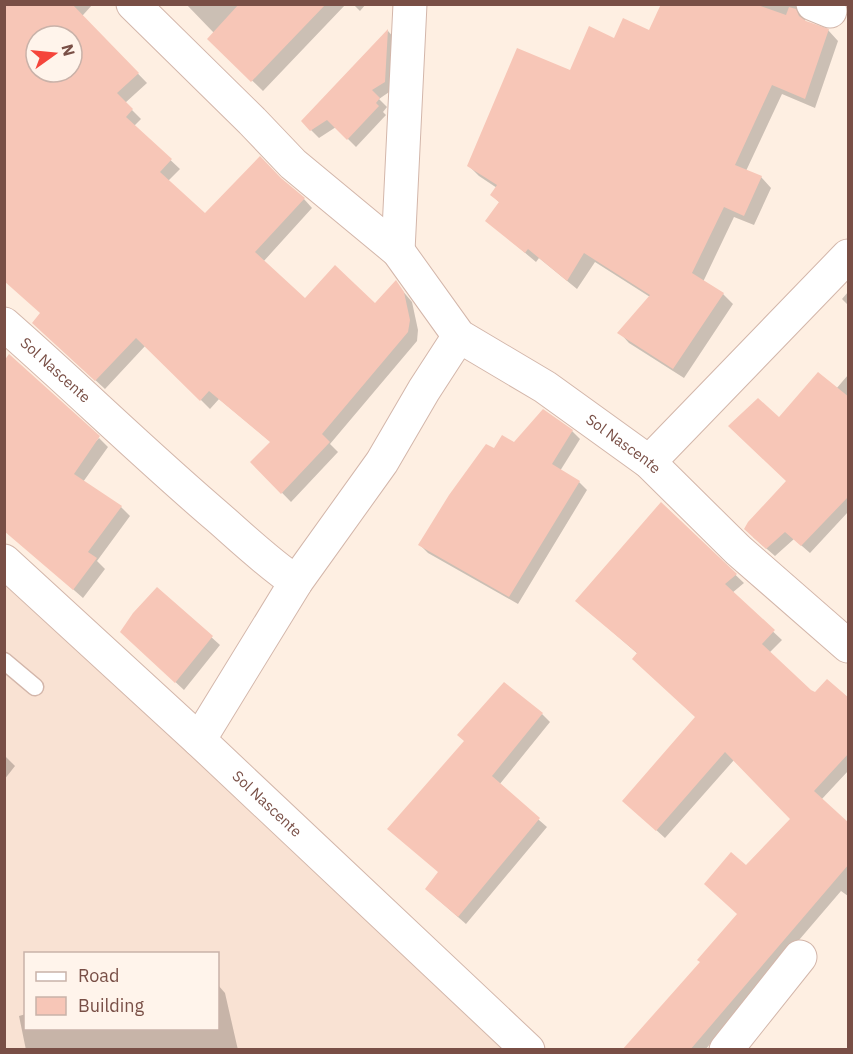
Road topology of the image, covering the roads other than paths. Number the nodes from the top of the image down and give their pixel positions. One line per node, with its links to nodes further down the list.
1 (133, 4): 3 (street, Sol Nascente)
2 (410, 4): 3 (street)
3 (398, 251): 6 (street, Sol Nascente)
4 (849, 256): 7 (street)
5 (4, 324): 9 (street, Sol Nascente)
6 (459, 336): 7 (street, Sol Nascente); 9 (street)
7 (650, 462): 10 (street, Sol Nascente)
8 (4, 561): 13 (street, Sol Nascente)
9 (296, 582): 13 (street)
10 (849, 646)
11 (4, 661): 12 (lane)
12 (35, 687)
13 (199, 740): 15 (street, Sol Nascente)
14 (800, 957): 16 (street)
15 (528, 1050)
16 (726, 1050)

